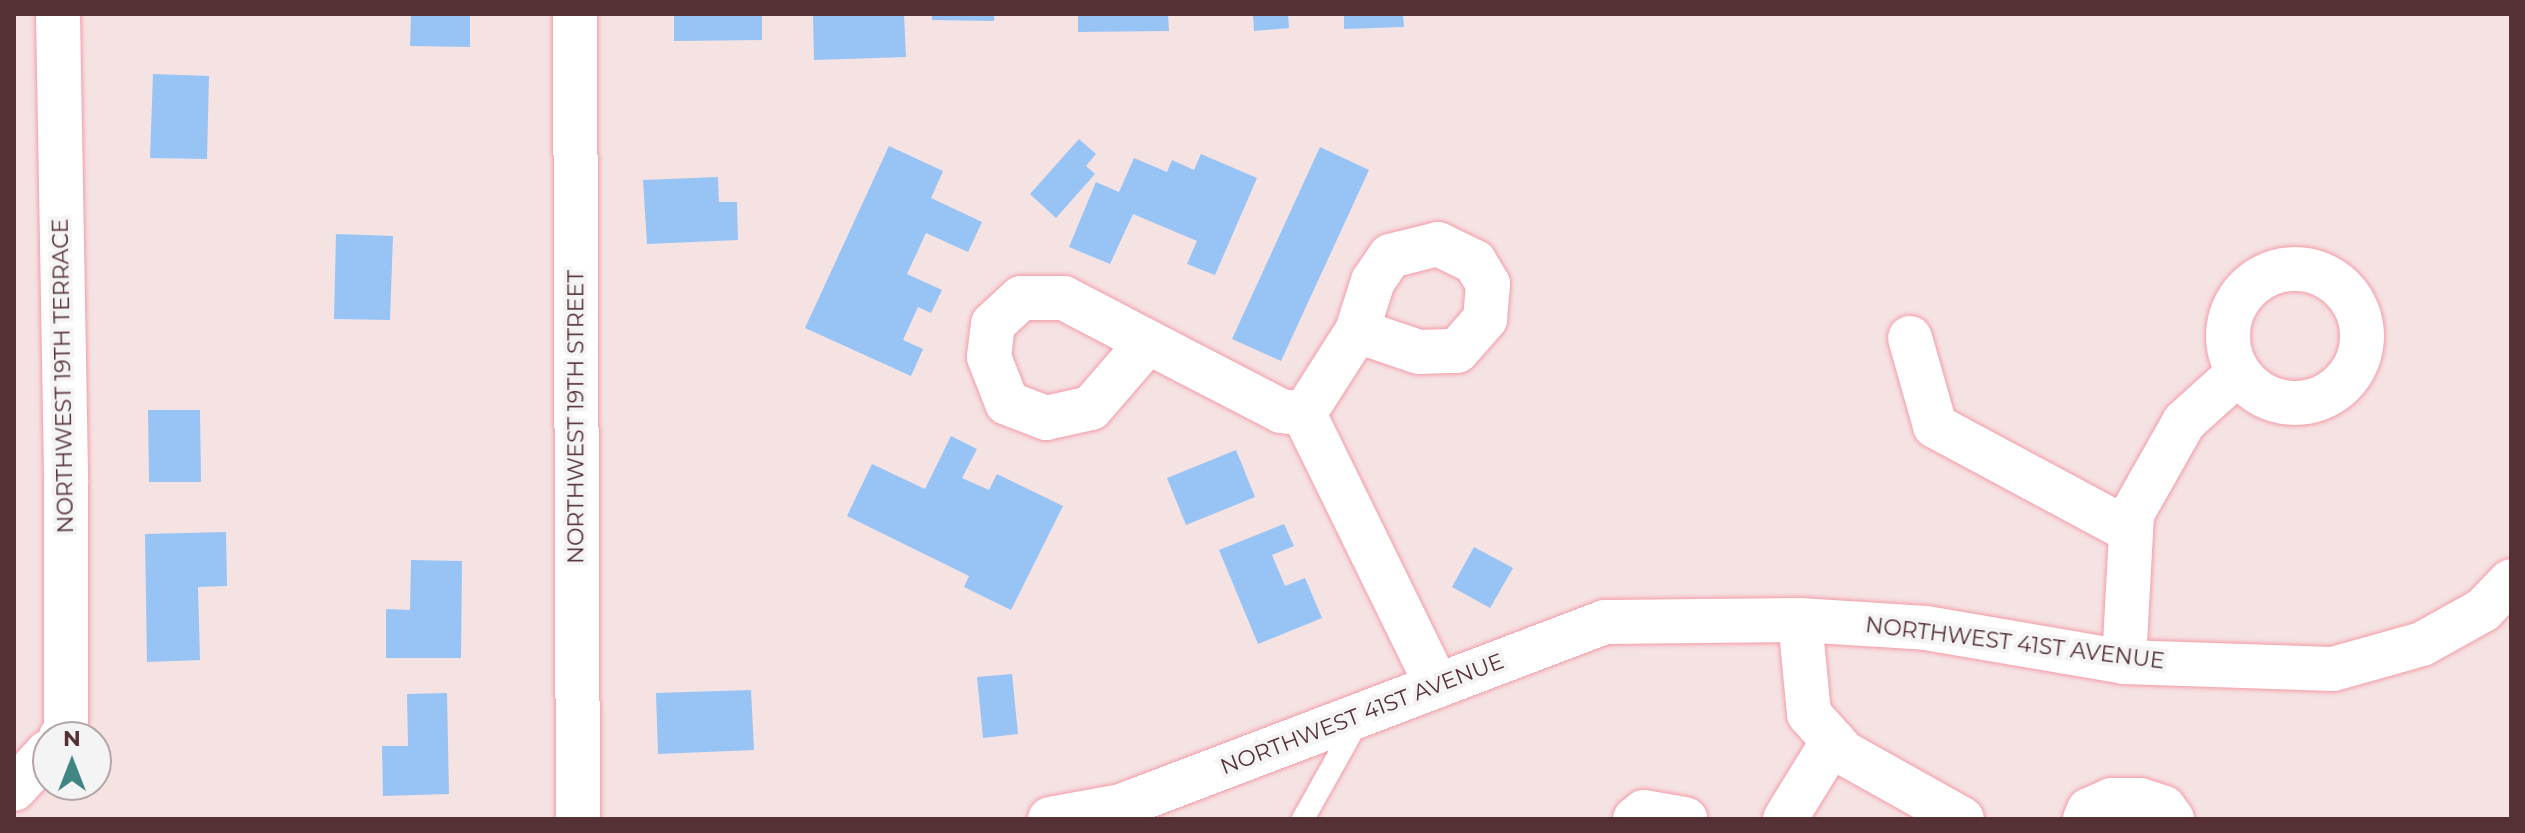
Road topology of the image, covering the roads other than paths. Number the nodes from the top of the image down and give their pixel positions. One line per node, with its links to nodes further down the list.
1 (58, 14): 14 (street, NORTHWEST 19TH TERRACE)
2 (575, 14): 19 (street, NORTHWEST 19TH STREET)
3 (1357, 331): 7 (street)
4 (1910, 338): 8 (street)
5 (1148, 342): 7 (street)
6 (2238, 373): 8 (street)
7 (1304, 414): 12 (street)
8 (2131, 531): 11 (street)
9 (2511, 581): 11 (street, NORTHWEST 41ST AVENUE)
10 (1800, 620): 11 (street, NORTHWEST 41ST AVENUE); 12 (street, NORTHWEST 41ST AVENUE); 15 (street)
11 (2124, 662)
12 (1436, 684): 13 (street, NORTHWEST 41ST AVENUE)
13 (1362, 713): 18 (street, NORTHWEST 41ST AVENUE); 20 (lane)
14 (66, 721)
15 (1833, 741): 23 (street); 24 (street)
16 (32, 769): 17 (street)
17 (14, 789)
18 (1078, 817)
19 (578, 819)
20 (1303, 819)
21 (1635, 819): 22 (street)
22 (1685, 819)
23 (1785, 819)
24 (1962, 819)
25 (2085, 819): 26 (street)
26 (2172, 819)

